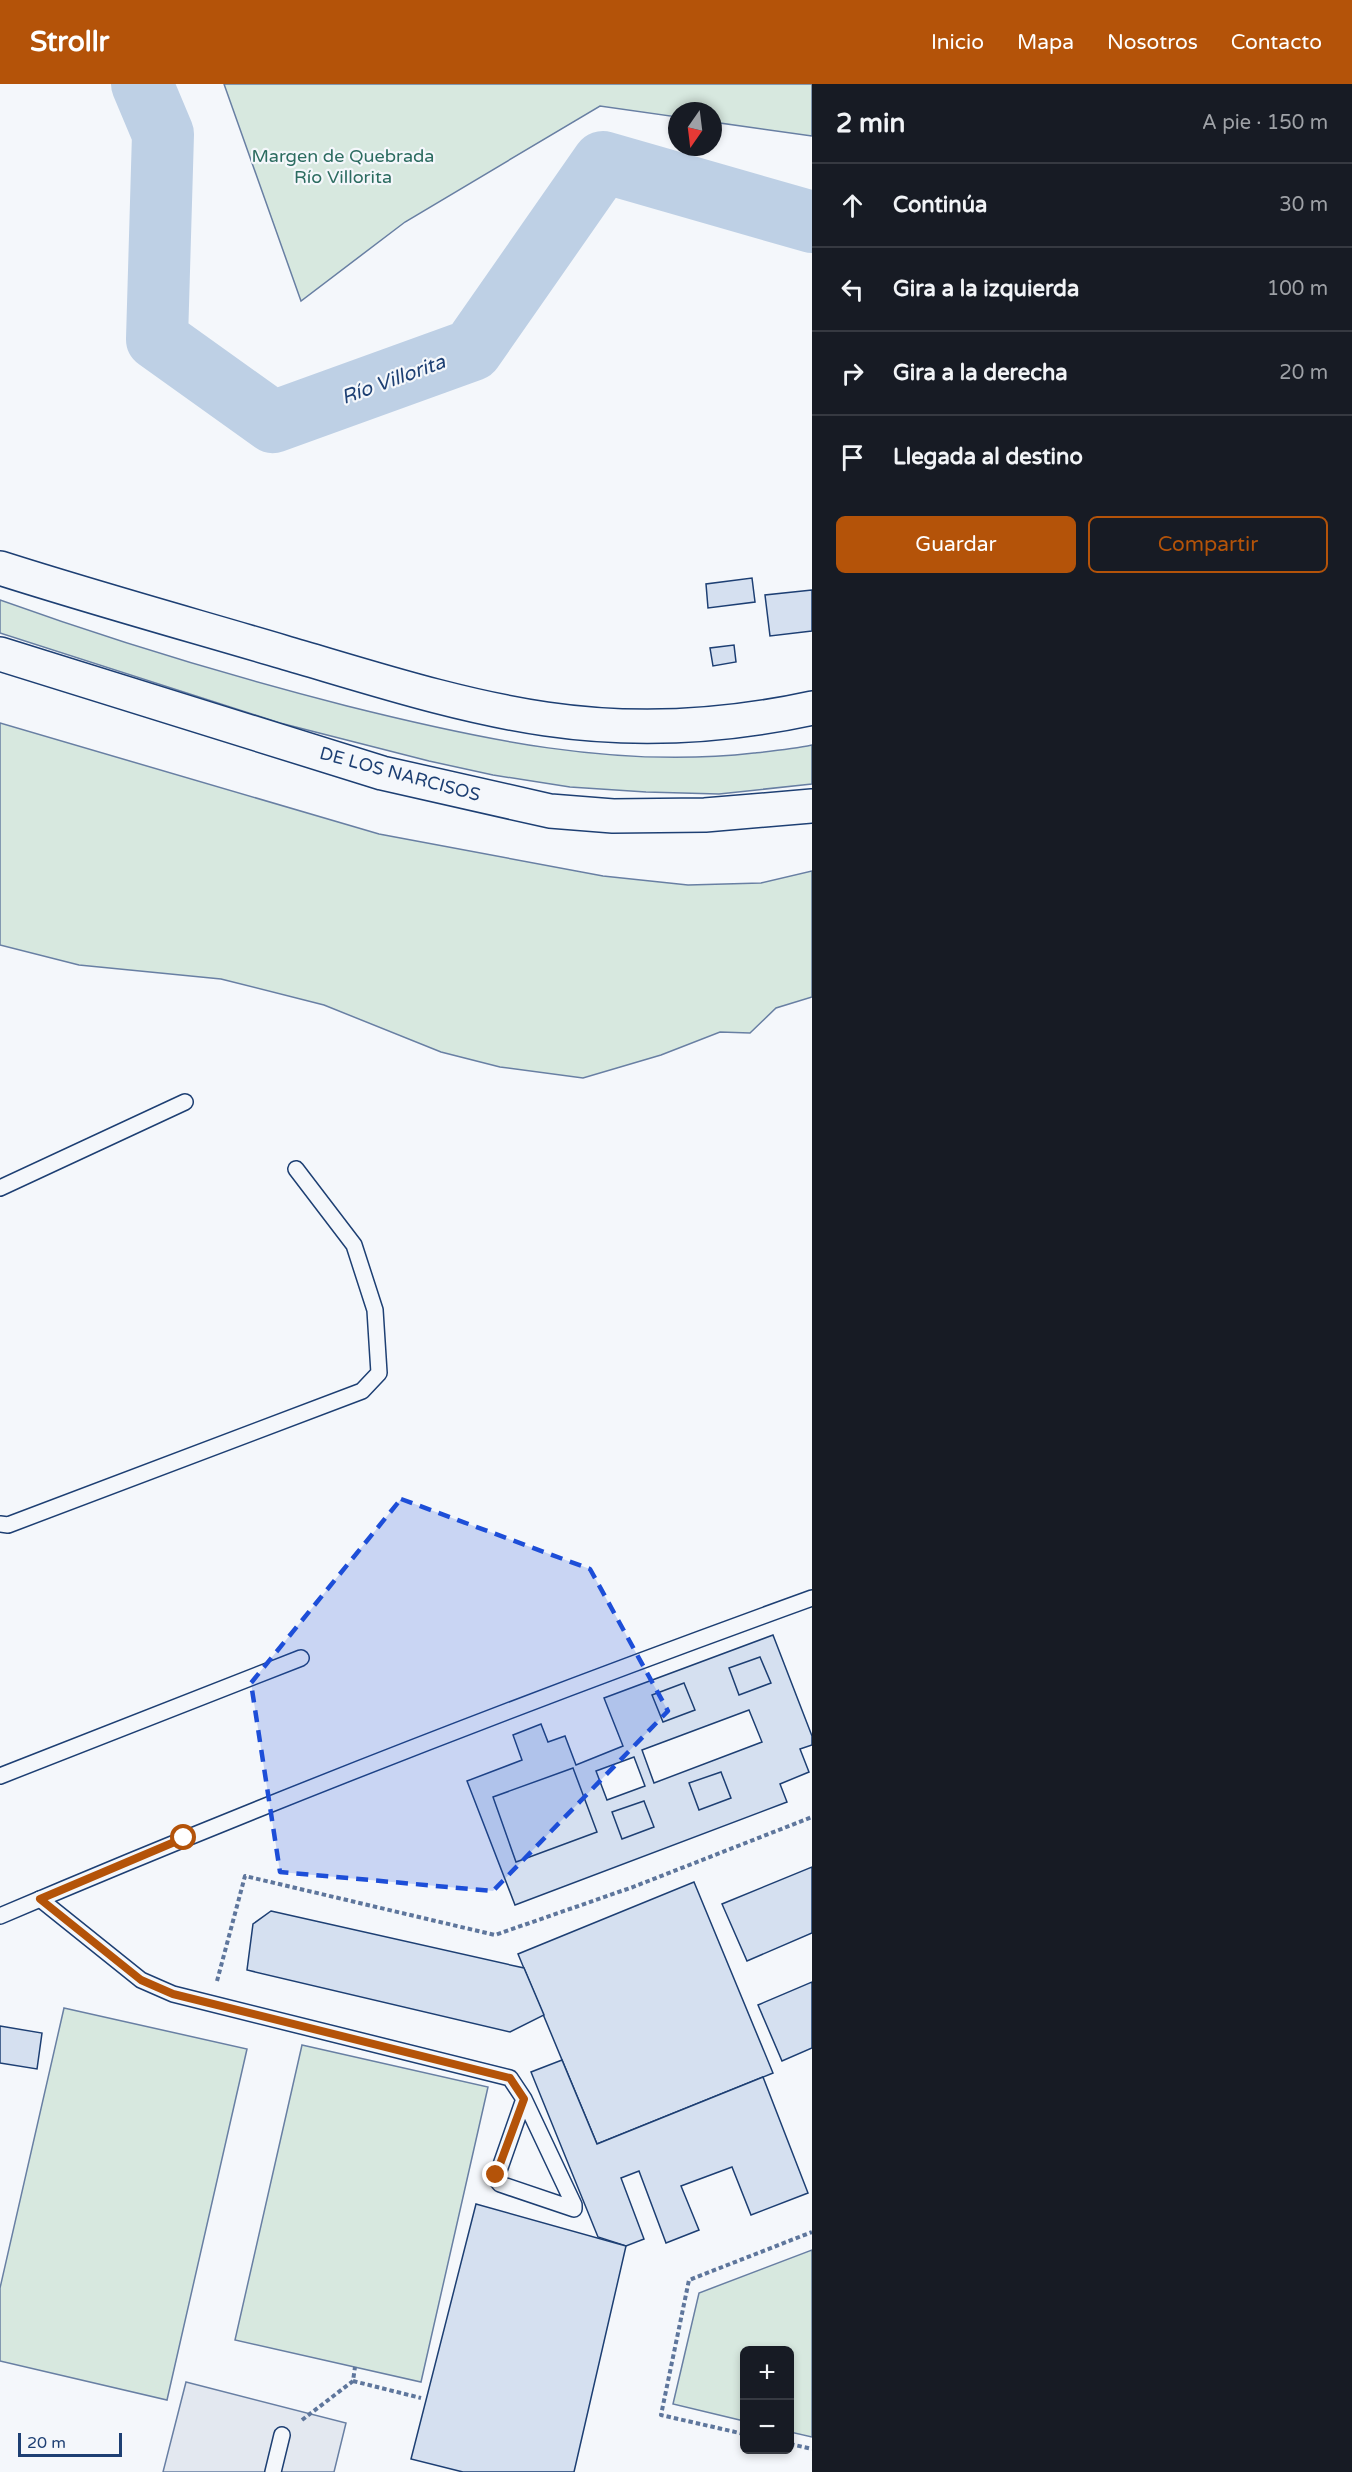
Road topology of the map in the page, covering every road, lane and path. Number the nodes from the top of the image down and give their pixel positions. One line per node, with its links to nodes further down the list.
1 (0, 568): 3 (main road)
2 (0, 654): 4 (main road, DE LOS NARCISOS)
3 (812, 708)
4 (812, 806)
5 (185, 1102): 7 (lane)
6 (296, 1169): 8 (lane)
7 (0, 1188)
8 (0, 1524)
9 (812, 1598): 13 (lane)
10 (301, 1658): 11 (lane)
11 (0, 1776)
12 (812, 1817): 15 (path)
13 (40, 1899): 14 (lane); 15 (lane)
14 (0, 1916)
15 (211, 2003): 16 (lane)
16 (524, 2099): 16 (lane)
17 (812, 2232): 21 (path)
18 (356, 2367): 19 (path)
19 (352, 2381): 20 (path); 22 (path)
20 (421, 2398)
21 (740, 2433)
22 (282, 2435): 25 (lane)
23 (794, 2445): 24 (path)
24 (812, 2449)
25 (273, 2472)

